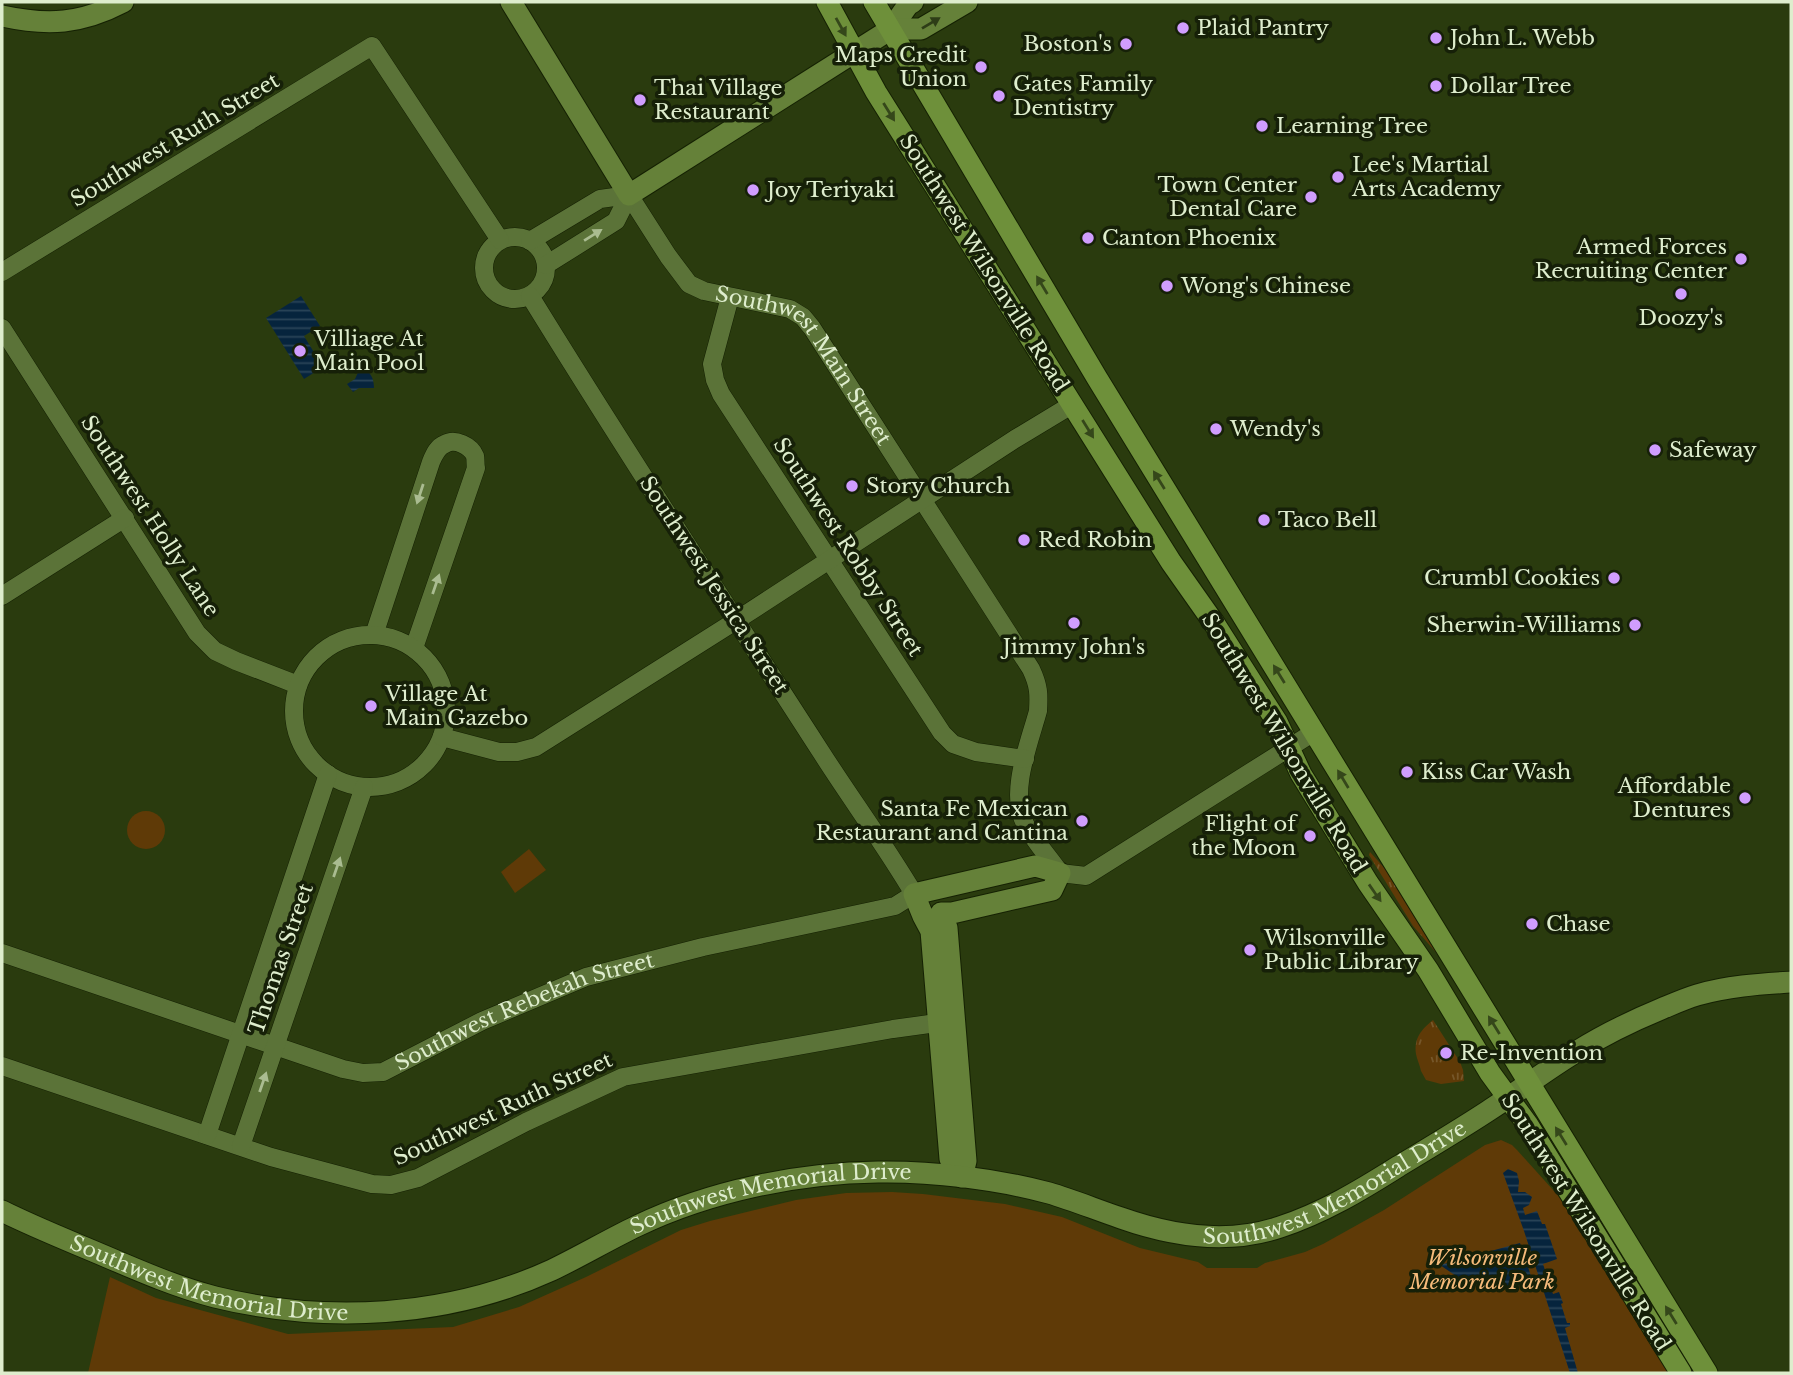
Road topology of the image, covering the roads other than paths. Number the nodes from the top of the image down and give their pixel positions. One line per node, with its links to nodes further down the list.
1 (123, 2): 7 (street)
2 (511, 2): 10 (street, Southwest Main Street)
3 (827, 2): 9 (main road, Southwest Wilsonville Road, one-way to 9)
4 (874, 2): 8 (main road, Southwest Wilsonville Road)
5 (913, 2): 8 (street)
6 (967, 2): 8 (street, one-way to 6)
7 (2, 16)
8 (891, 29): 9 (street); 27 (main road, Southwest Wilsonville Road, one-way to 8)
9 (856, 52): 10 (street); 18 (main road, Southwest Wilsonville Road, one-way to 18)
10 (629, 195): 12 (street); 13 (street, one-way to 10); 16 (street, Southwest Main Street)
11 (500, 240): 12 (street); 14 (street, Southwest Ruth Street); 15 (street)
12 (530, 241): 13 (street)
13 (546, 265): 15 (street)
14 (2, 272)
15 (530, 296): 23 (street, Southwest Jessica Street)
16 (730, 297): 19 (street, Southwest Main Street); 21 (street, Southwest Robby Street)
17 (2, 328): 20 (street, Southwest Holly Lane)
18 (1073, 404): 19 (street); 29 (main road, Southwest Wilsonville Road, one-way to 29)
19 (922, 501): 21 (street); 30 (street, Southwest Main Street)
20 (125, 518): 22 (street); 26 (street, Southwest Holly Lane)
21 (830, 560): 23 (street); 30 (street, Southwest Robby Street)
22 (2, 596)
23 (737, 620): 28 (street); 34 (street, Southwest Jessica Street)
24 (374, 635): 25 (street); 25 (street, one-way to 24); 26 (street)
25 (414, 648): 28 (street)
26 (298, 685): 31 (street)
27 (1314, 732): 29 (street, Southwest Rebekah Street); 43 (main road, Southwest Wilsonville Road, one-way to 27)
28 (442, 737): 32 (street)
29 (1289, 748): 33 (street, Southwest Rebekah Street); 44 (main road, Southwest Wilsonville Road, one-way to 44)
30 (1026, 759): 33 (street, Southwest Main Street)
31 (328, 774): 32 (street); 40 (street, Thomas Street)
32 (364, 787): 41 (street, Thomas Street, one-way to 32)
33 (1060, 873): 34 (street, Southwest Rebekah Street); 36 (street)
34 (921, 892): 35 (street, Southwest Rebekah Street); 36 (street)
35 (895, 906): 36 (street); 41 (street, Southwest Rebekah Street)
36 (932, 915): 39 (street)
37 (2, 953): 40 (street, Southwest Rebekah Street)
38 (1791, 982): 43 (street, Southwest Memorial Drive)
39 (946, 1021): 46 (street, Southwest Ruth Street); 47 (street)
40 (241, 1034): 41 (street, Southwest Rebekah Street); 45 (street, Thomas Street)
41 (276, 1046): 46 (street, Thomas Street, one-way to 41)
42 (2, 1066): 45 (street, Southwest Ruth Street)
43 (1529, 1083): 44 (street, Southwest Memorial Drive); 50 (main road, Southwest Wilsonville Road, one-way to 43)
44 (1508, 1097): 47 (street, Southwest Memorial Drive); 49 (main road, Southwest Wilsonville Road)
45 (207, 1135): 46 (street, Southwest Ruth Street)
46 (241, 1146)
47 (962, 1177): 48 (street, Southwest Memorial Drive)
48 (2, 1211)
49 (1681, 1373)
50 (1707, 1373)

